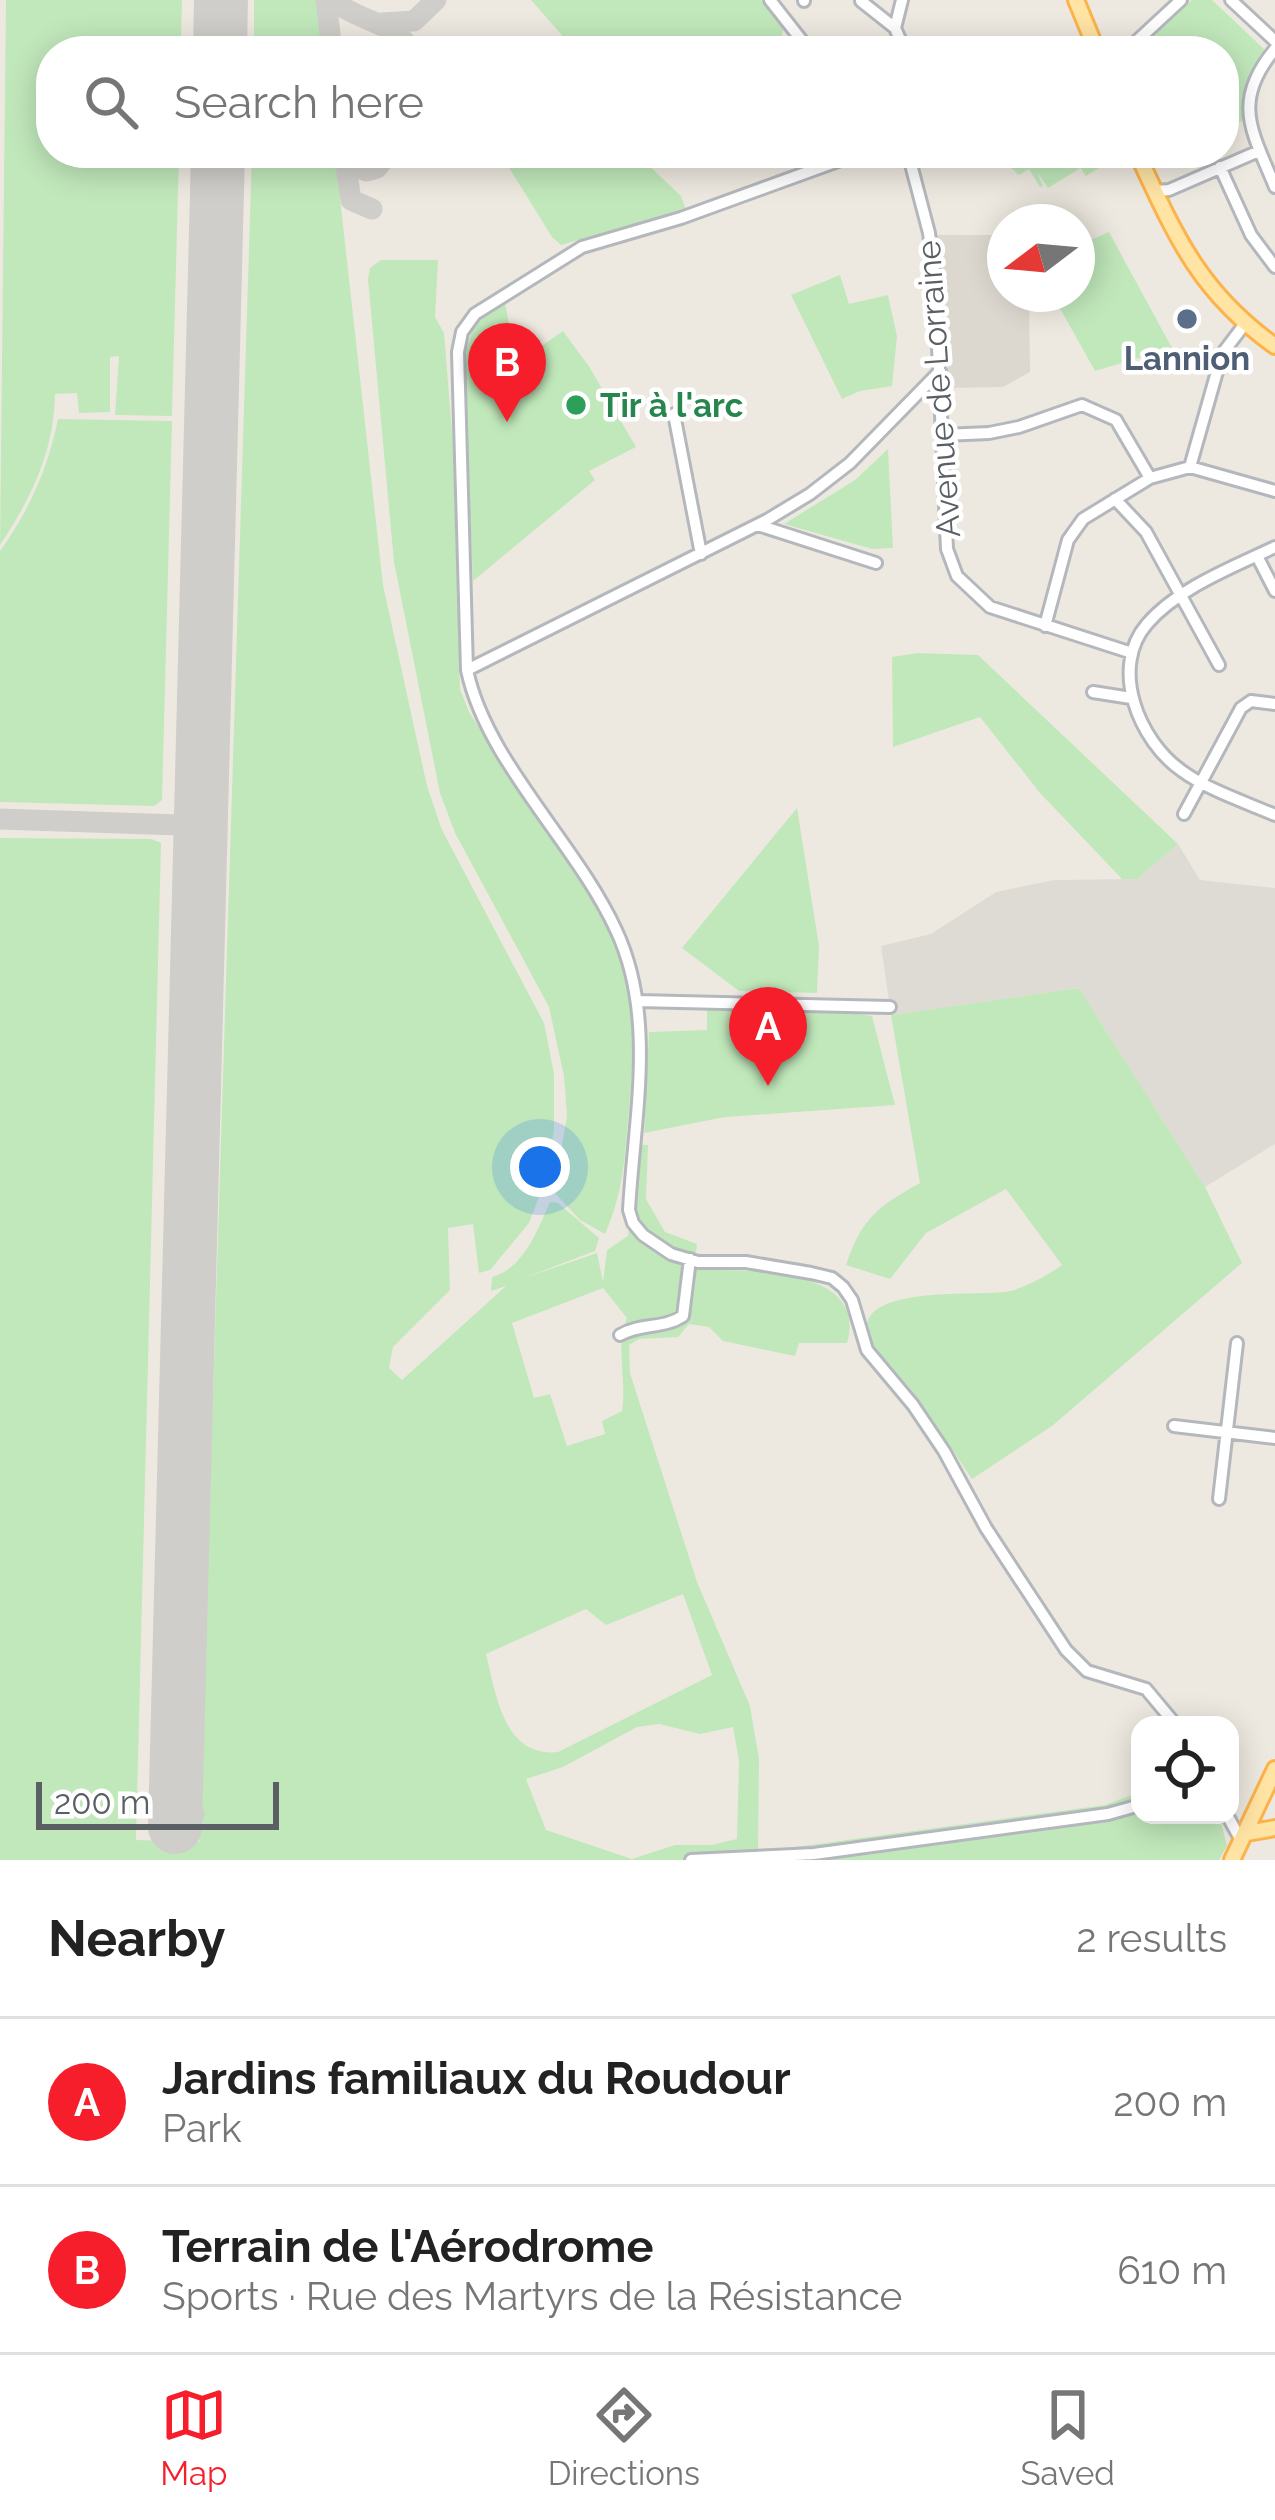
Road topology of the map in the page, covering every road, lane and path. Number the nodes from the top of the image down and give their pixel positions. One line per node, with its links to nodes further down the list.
1 (862, 0): 7 (street)
2 (902, 0): 7 (street)
3 (1076, 0): 10 (main road)
4 (1181, 0): 11 (street)
5 (1231, 0): 12 (street)
6 (772, 4): 8 (street)
7 (895, 28): 9 (street)
8 (798, 36)
9 (898, 36)
10 (1090, 36)
11 (1142, 36)
12 (1274, 42): 13 (street)
13 (1259, 152): 14 (street); 15 (street)
14 (1239, 159)
15 (1270, 163): 21 (street)
16 (819, 168): 45 (street)
17 (912, 168): 26 (street, Avenue de Lorraine)
18 (1144, 168): 22 (main road)
19 (1216, 168): 22 (street)
20 (1221, 168): 23 (street)
21 (1275, 187)
22 (1156, 191): 24 (main road)
23 (1275, 266)
24 (1244, 325): 25 (main road); 31 (street)
25 (1275, 346)
26 (940, 371): 27 (street); 28 (street, Avenue de Lorraine)
27 (918, 392): 28 (street); 35 (street)
28 (941, 395): 30 (street, Avenue de Lorraine)
29 (674, 415): 37 (street)
30 (943, 435): 32 (street); 42 (street, Avenue de Lorraine)
31 (1190, 466): 32 (street); 33 (street)
32 (1150, 478): 34 (street)
33 (1275, 490)
34 (1115, 499): 41 (street); 42 (street)
35 (758, 525): 37 (street); 39 (street)
36 (1275, 547): 38 (street)
37 (701, 554): 45 (street)
38 (1257, 556): 40 (street); 41 (street)
39 (876, 562)
40 (1275, 591)
41 (1181, 598): 43 (street); 44 (street)
42 (1045, 626): 43 (street, Avenue de Lorraine)
43 (1132, 653): 47 (street)
44 (1219, 665)
45 (467, 670): 52 (street)
46 (1093, 692): 47 (street)
47 (1131, 698): 49 (street)
48 (1275, 704): 49 (street)
49 (1201, 781): 50 (street); 51 (street)
50 (1184, 814)
51 (1275, 815)
52 (638, 1001): 53 (street); 54 (street)
53 (890, 1007)
54 (690, 1259): 55 (street); 61 (street)
55 (620, 1335)
56 (1237, 1343): 58 (street)
57 (1174, 1426): 58 (street)
58 (1228, 1432): 59 (street); 60 (street)
59 (1275, 1438)
60 (1219, 1499)
61 (1168, 1716)
62 (1275, 1769): 63 (main road)
63 (1270, 1791): 67 (main road)
64 (1131, 1808): 68 (street)
65 (1233, 1824): 67 (street)
66 (1272, 1832): 67 (main road)
67 (1245, 1838): 69 (main road)
68 (691, 1860)
69 (1232, 1860)

